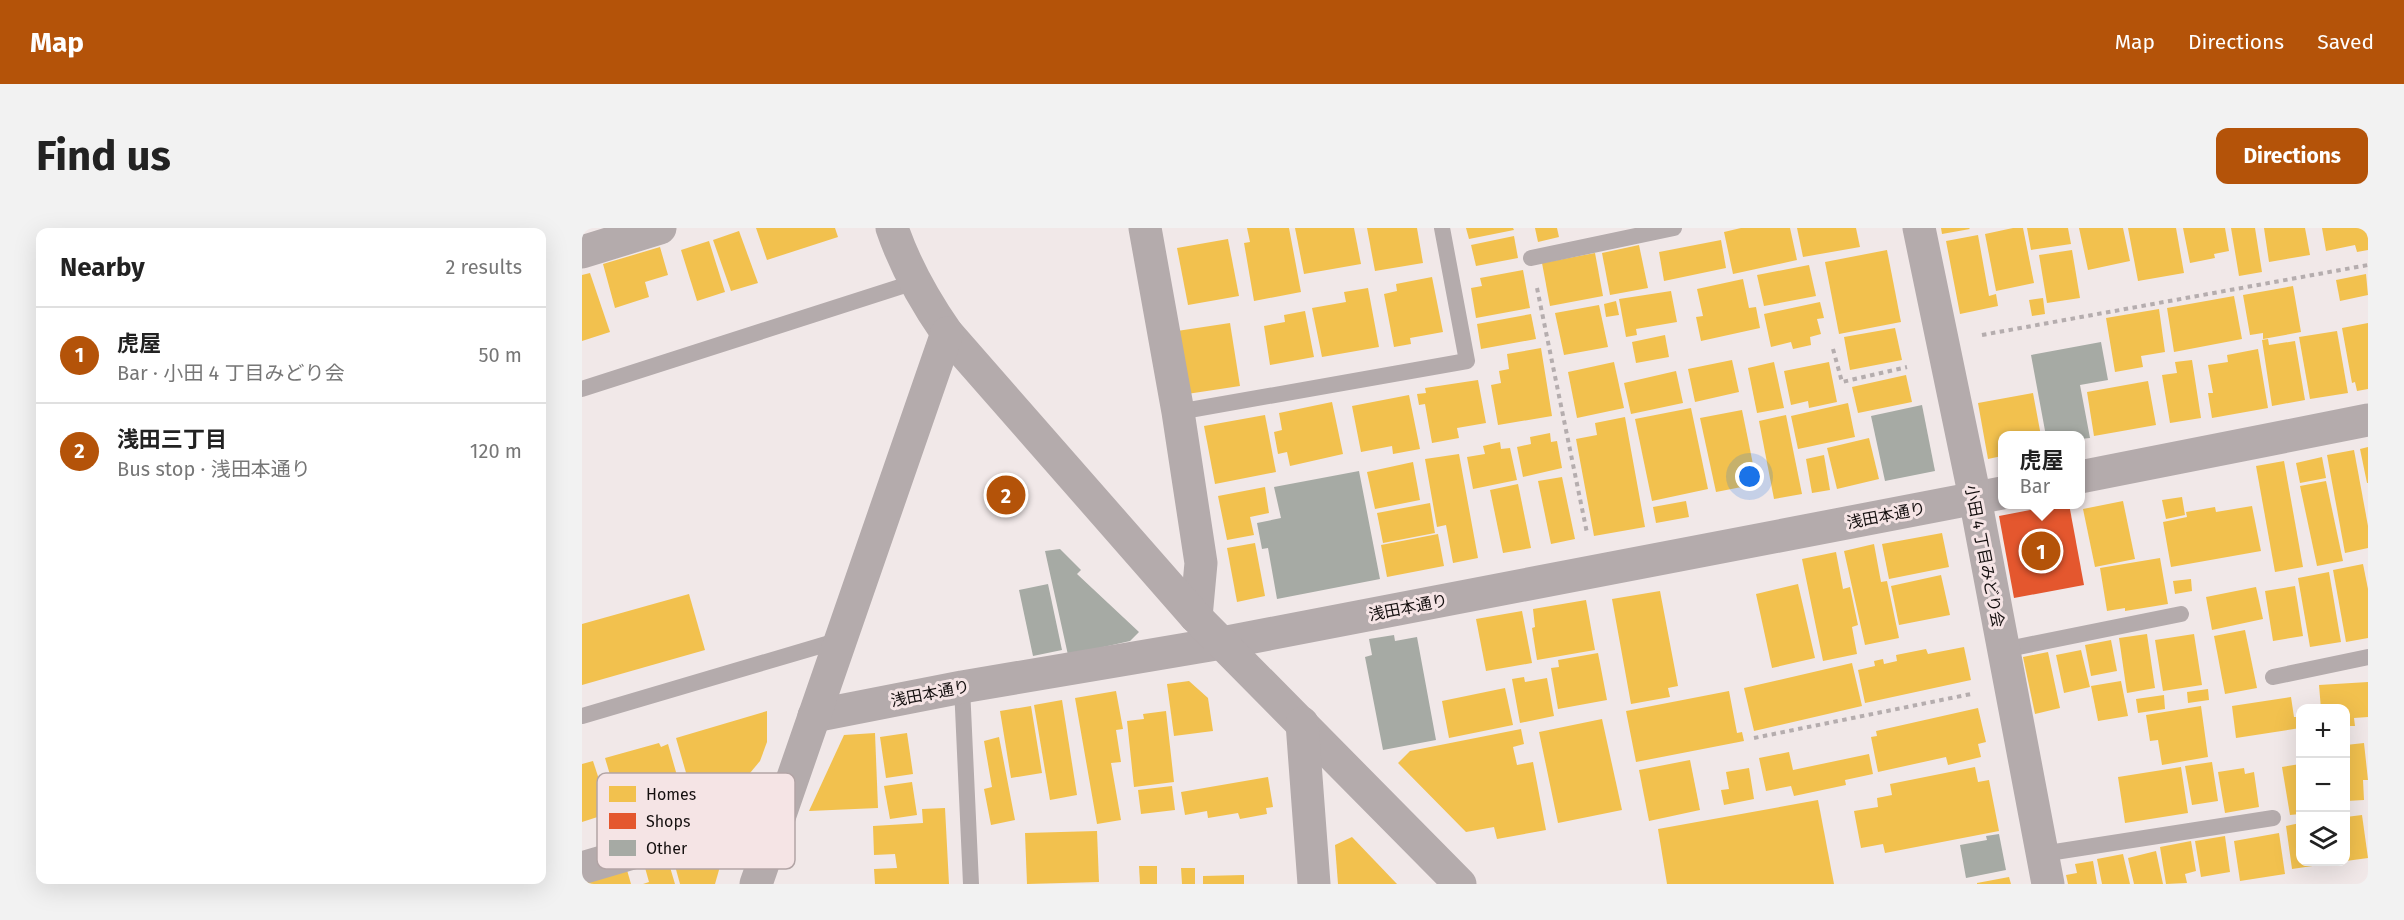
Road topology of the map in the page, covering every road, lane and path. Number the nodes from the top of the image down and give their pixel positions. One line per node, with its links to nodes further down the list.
1 (660, 228): 7 (street)
2 (892, 228): 10 (street)
3 (1145, 228): 15 (street)
4 (1442, 228): 15 (lane)
5 (1674, 228): 8 (lane)
6 (1919, 228): 13 (street, 小田 4 丁目みどり会)
7 (582, 252)
8 (1531, 258): 19 (path)
9 (2368, 265): 13 (path)
10 (915, 282): 11 (street); 14 (lane)
11 (947, 333): 21 (street); 22 (street)
12 (1833, 349): 13 (path)
13 (1945, 351): 18 (street, 小田 4 丁目みどり会)
14 (582, 389)
15 (1179, 412): 21 (street)
16 (2368, 420): 17 (street)
17 (2085, 476)
18 (1988, 495): 19 (street, 浅田本通り); 24 (street, 小田 4 丁目みどり会)
19 (1595, 571): 23 (street, 浅田本通り)
20 (2181, 614): 24 (lane)
21 (1196, 617): 23 (street)
22 (840, 640): 29 (lane); 30 (street)
23 (1222, 643): 28 (street, 浅田本通り); 31 (street)
24 (2003, 650): 27 (street, 小田 4 丁目みどり会)
25 (2368, 657): 26 (lane)
26 (2273, 677)
27 (2010, 686): 32 (path); 38 (street, 小田 4 丁目みどり会)
28 (962, 687): 30 (street, 浅田本通り); 40 (lane)
29 (582, 716)
30 (814, 716): 33 (street)
31 (1302, 723): 41 (street); 42 (street)
32 (1754, 738)
33 (794, 773)
34 (2273, 818): 38 (lane)
35 (597, 864): 36 (street)
36 (582, 868)
37 (761, 869): 39 (street)
38 (2045, 869)
39 (756, 884)
40 (971, 884)
41 (1314, 884)
42 (1460, 884)

